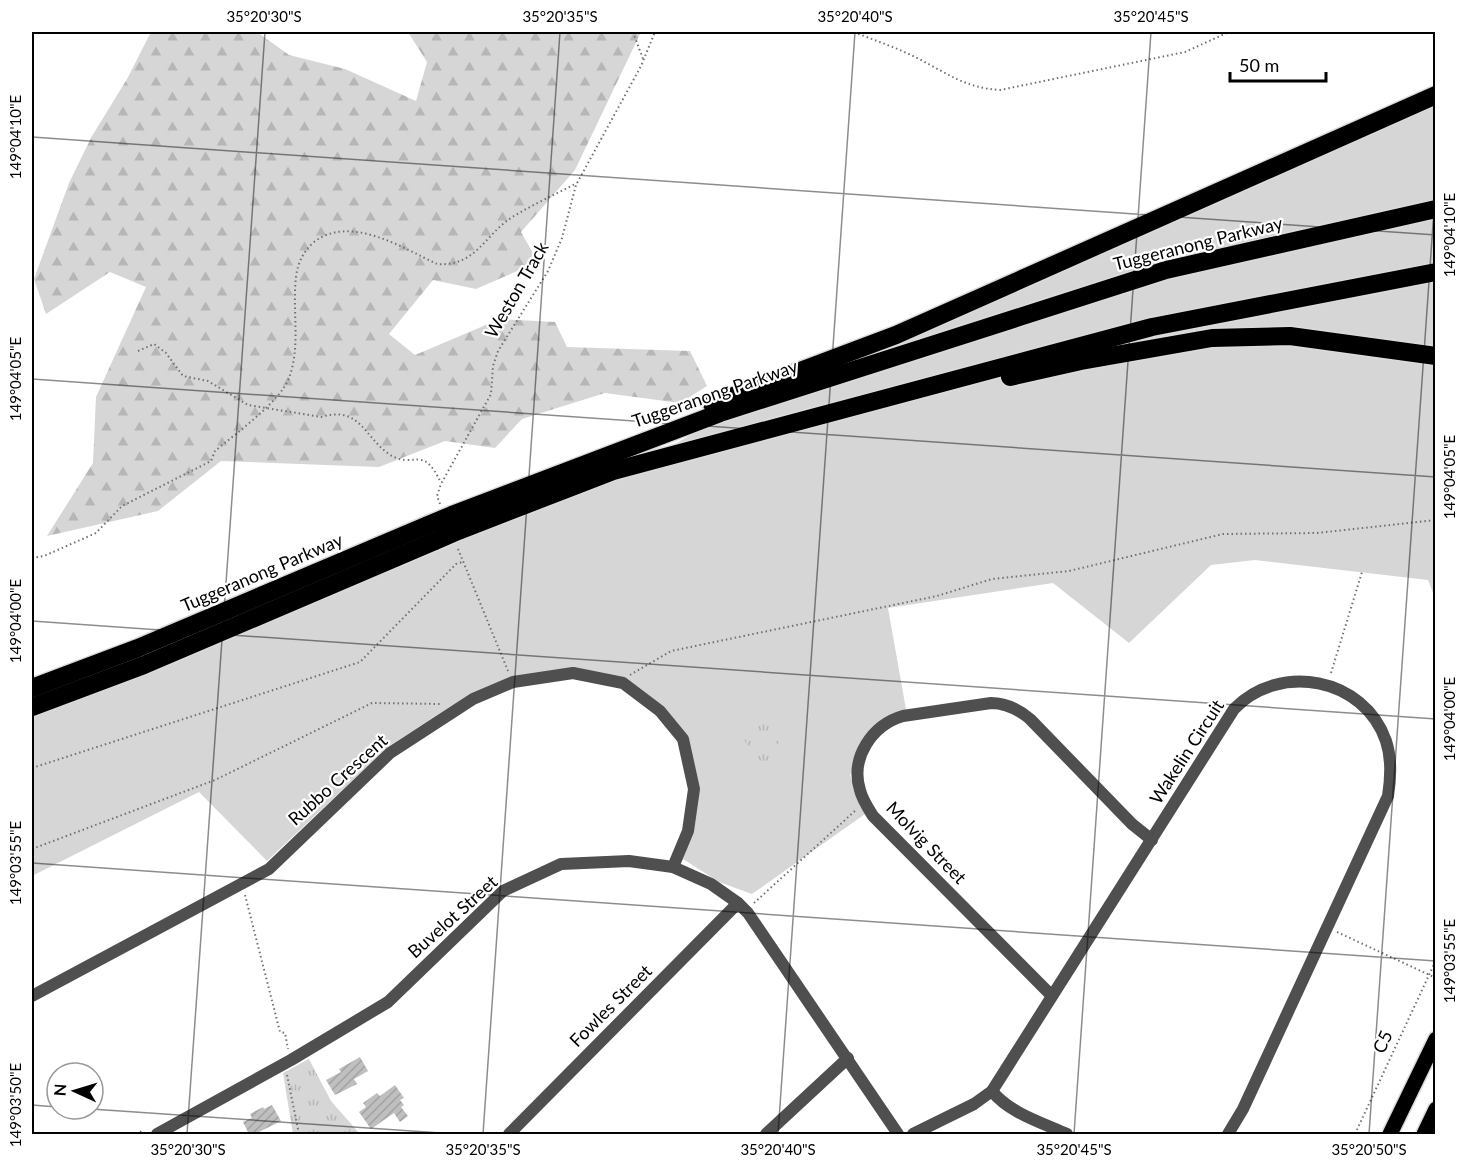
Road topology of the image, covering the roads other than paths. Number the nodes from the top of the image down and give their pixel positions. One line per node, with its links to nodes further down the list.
1 (1436, 95): 6 (highway)
2 (1436, 209): 6 (highway, Tuggeranong Parkway)
3 (1436, 272): 5 (highway, Tuggeranong Parkway)
4 (1436, 356): 5 (highway)
5 (768, 430): 7 (highway, Tuggeranong Parkway)
6 (614, 452): 7 (highway, Tuggeranong Parkway)
7 (451, 523): 8 (highway, Tuggeranong Parkway, bridge)
8 (431, 533): 9 (highway, Tuggeranong Parkway); 10 (highway, Tuggeranong Parkway)
9 (32, 688)
10 (32, 707)
11 (1152, 840): 15 (street, Wakelin Circuit); 15 (street, Molvig Street); 26 (street, Wakelin Circuit)
12 (673, 867): 13 (street, Buvelot Street); 14 (street, Rubbo Crescent); 20 (street, Buvelot Street)
13 (738, 903): 17 (street, Buvelot Street); 21 (street, Fowles Street)
14 (32, 996)
15 (1052, 996): 18 (street, Wakelin Circuit)
16 (1436, 1039): 27 (main road)
17 (848, 1058): 22 (street); 23 (street, Buvelot Street)
18 (992, 1091): 24 (street, Wakelin Circuit); 25 (street)
19 (1436, 1109): 28 (main road)
20 (157, 1134)
21 (509, 1134)
22 (766, 1134)
23 (898, 1134)
24 (913, 1134)
25 (1067, 1134)
26 (1228, 1134)
27 (1390, 1134)
28 (1424, 1134)

